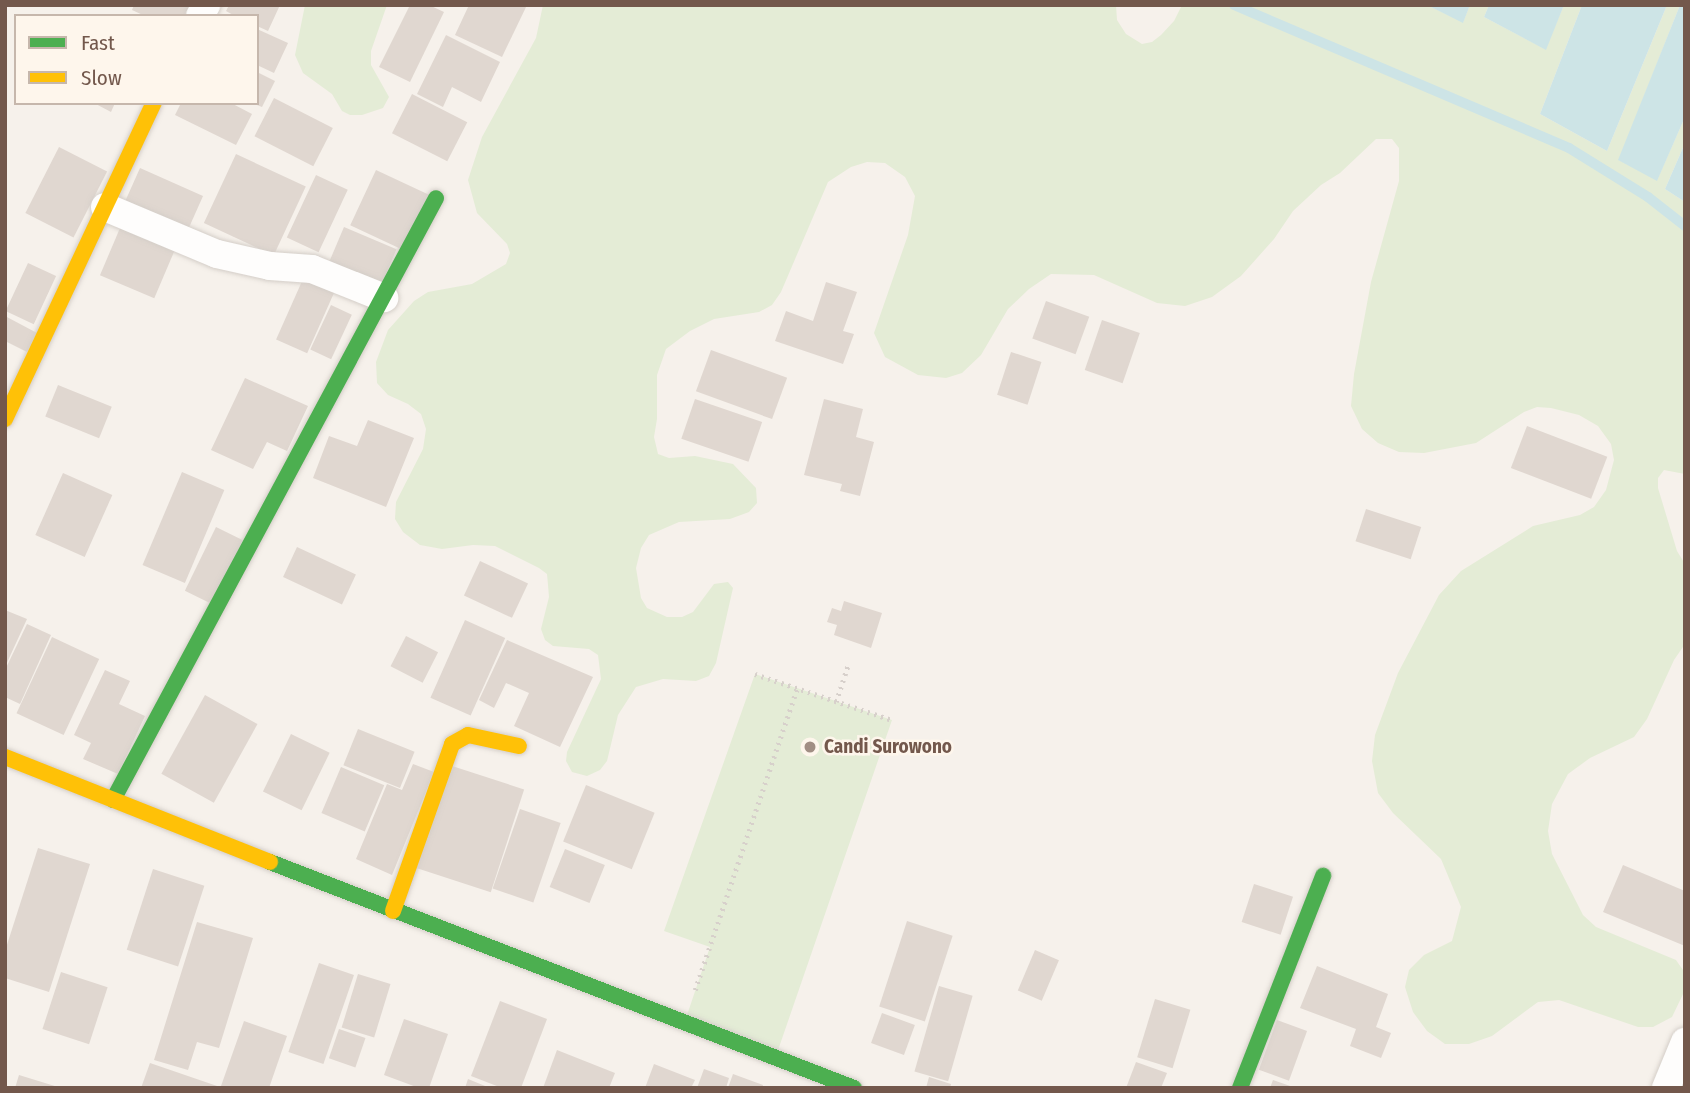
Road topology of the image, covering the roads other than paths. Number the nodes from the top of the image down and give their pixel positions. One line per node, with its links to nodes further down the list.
1 (153, 105): 3 (street)
2 (436, 198): 4 (street)
3 (105, 207): 4 (street); 5 (street)
4 (383, 298): 8 (street)
5 (5, 419)
6 (519, 746): 10 (street)
7 (5, 757): 8 (street)
8 (113, 800): 10 (street)
9 (1323, 876): 13 (street)
10 (393, 911): 12 (street)
11 (1685, 1042): 14 (street)
12 (854, 1088)
13 (1240, 1088)
14 (1666, 1088)

